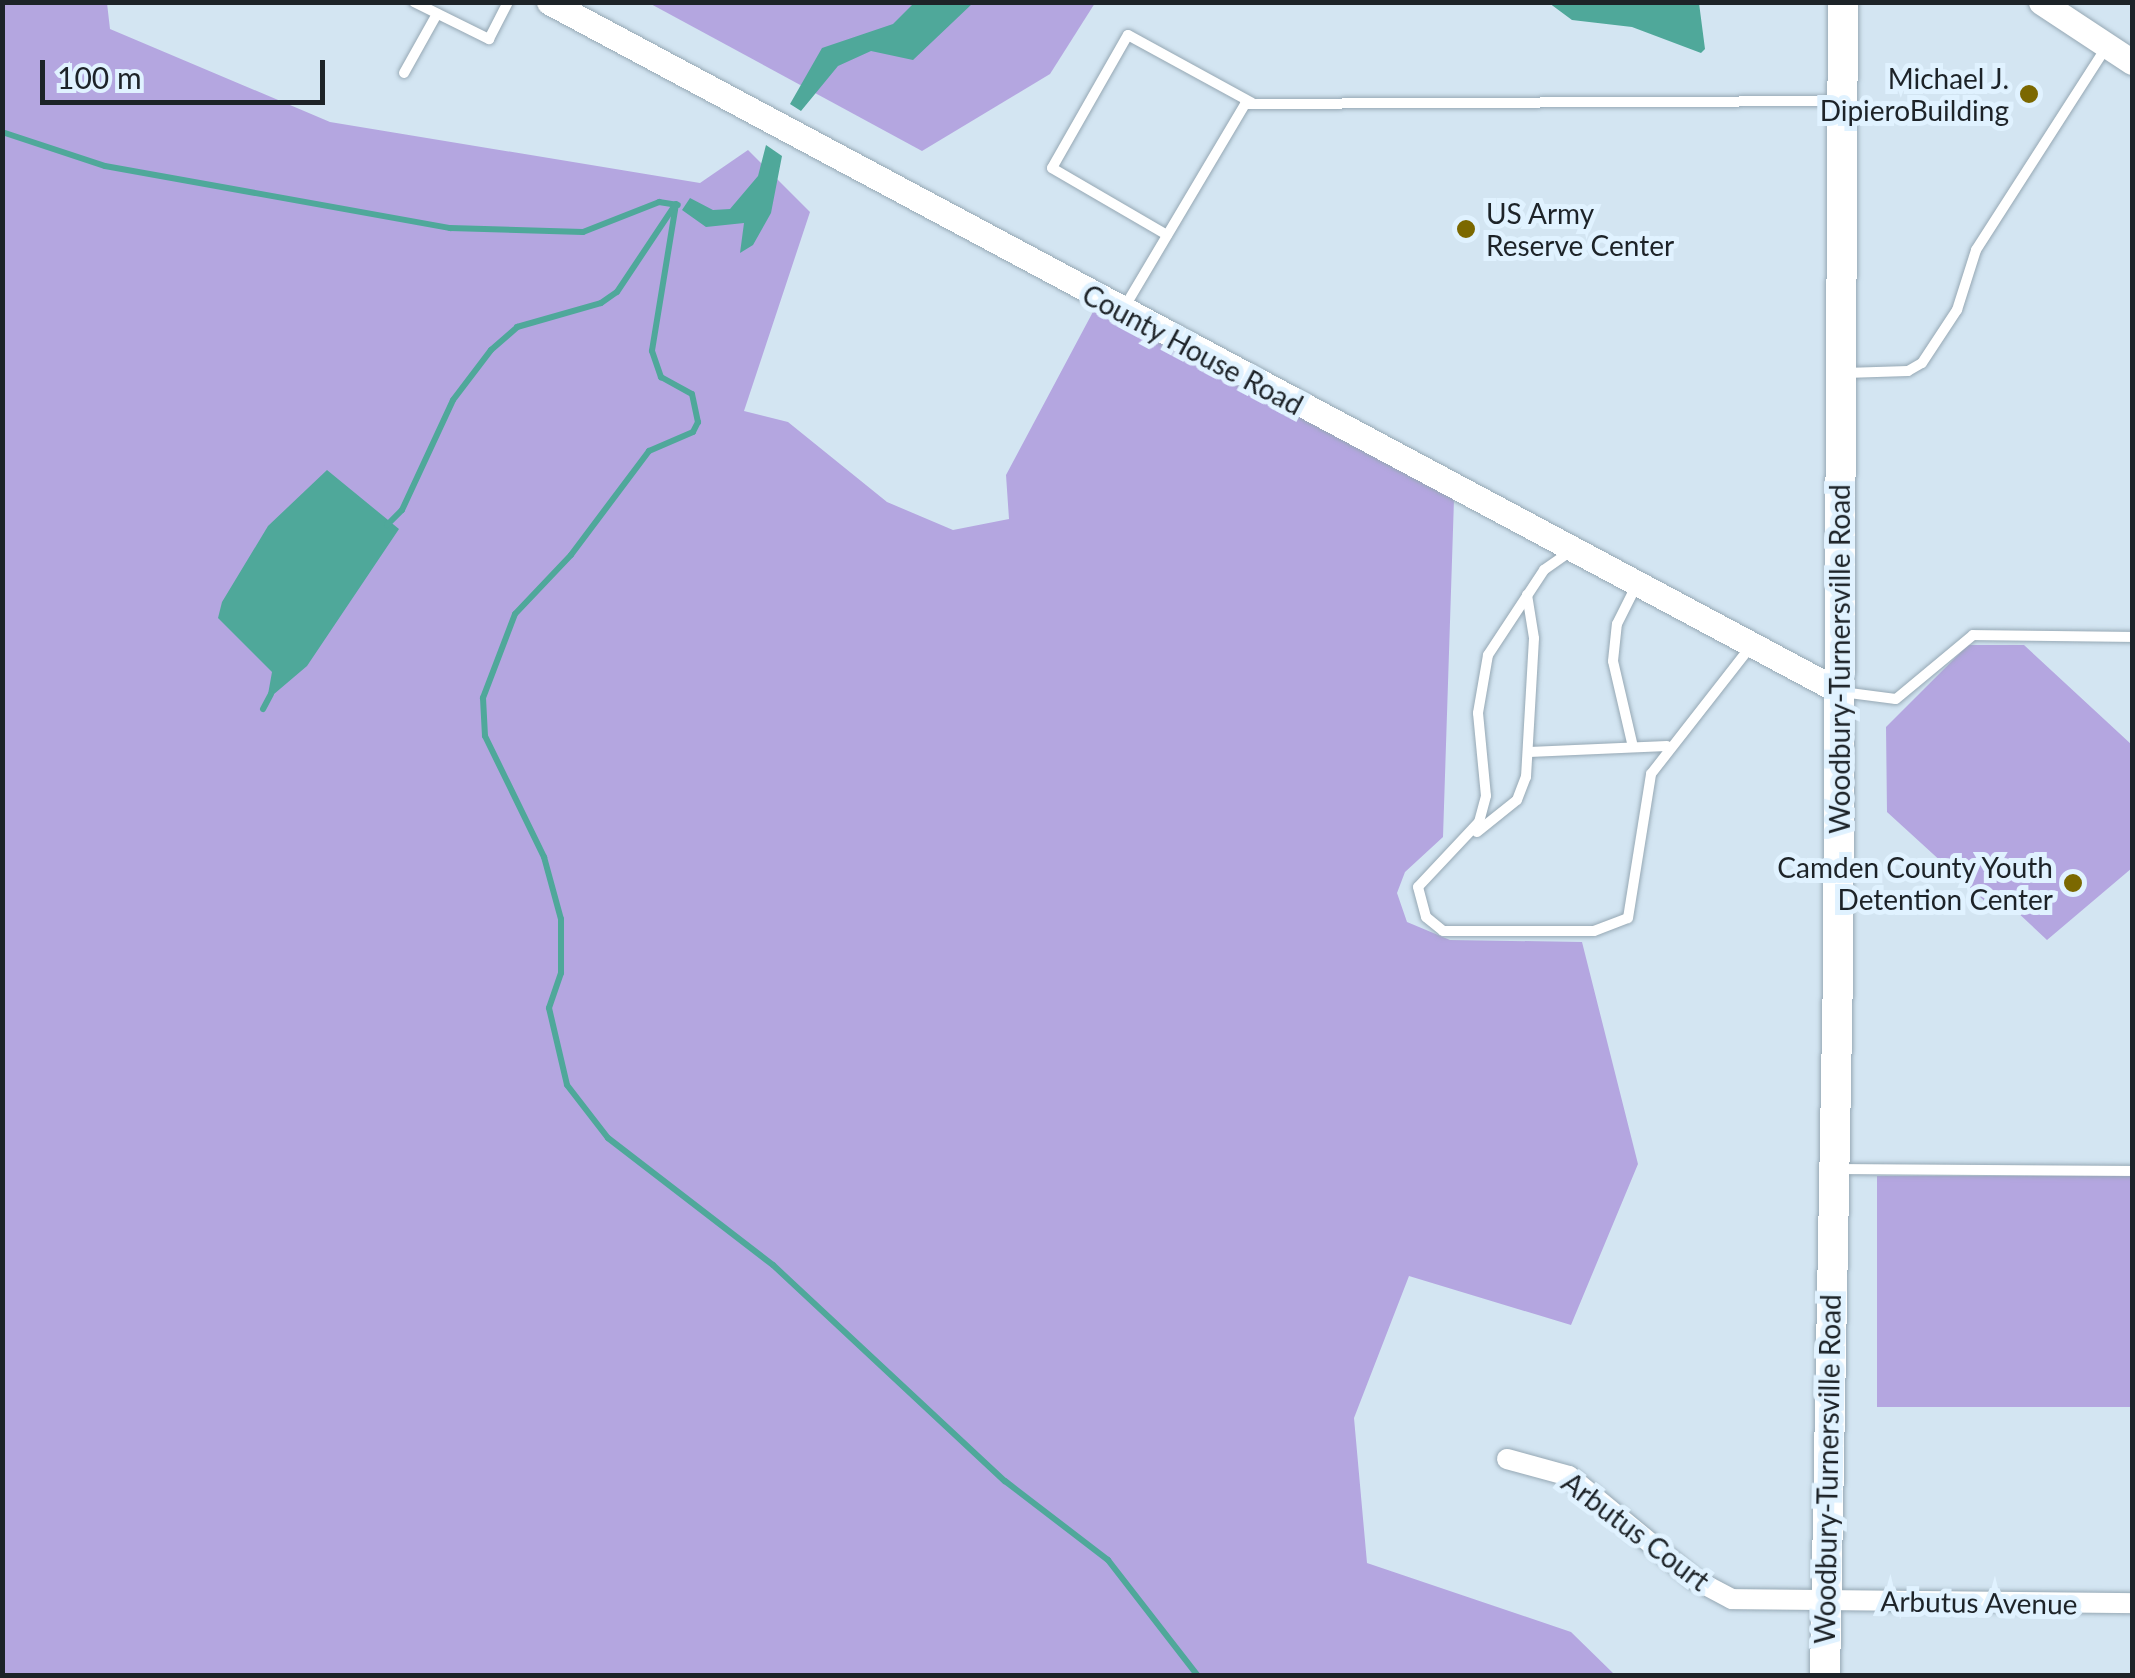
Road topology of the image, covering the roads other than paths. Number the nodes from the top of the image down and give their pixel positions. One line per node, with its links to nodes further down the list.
1 (414, 2): 6 (lane)
2 (508, 2): 6 (lane)
3 (550, 2): 13 (street, County House Road)
4 (1842, 2): 10 (main road, Woodbury-Turnersville Road)
5 (2048, 4): 7 (street)
6 (437, 14): 9 (lane)
7 (2107, 45): 8 (street); 14 (lane)
8 (2132, 62)
9 (404, 73)
10 (1841, 101): 11 (lane); 14 (main road, Woodbury-Turnersville Road)
11 (1252, 102): 12 (lane); 12 (lane)
12 (1167, 235): 13 (lane)
13 (1121, 312): 15 (street, County House Road)
14 (1838, 374): 20 (main road, Woodbury-Turnersville Road)
15 (1571, 551): 16 (street, County House Road); 17 (lane)
16 (1636, 585): 19 (street, County House Road); 22 (lane)
17 (1528, 595): 23 (lane); 24 (lane)
18 (2132, 638): 20 (lane)
19 (1752, 646): 20 (street, County House Road); 21 (lane)
20 (1838, 692): 25 (main road, Woodbury-Turnersville Road)
21 (1668, 746): 22 (lane); 24 (lane)
22 (1633, 747): 23 (lane)
23 (1529, 752): 24 (lane)
24 (1462, 844)
25 (1834, 1169): 26 (lane); 28 (main road, Woodbury-Turnersville Road)
26 (2132, 1170)
27 (1507, 1459): 28 (street, Arbutus Court)
28 (1825, 1600): 29 (street, Arbutus Avenue); 30 (main road, Woodbury-Turnersville Road)
29 (2132, 1603)
30 (1825, 1676)

